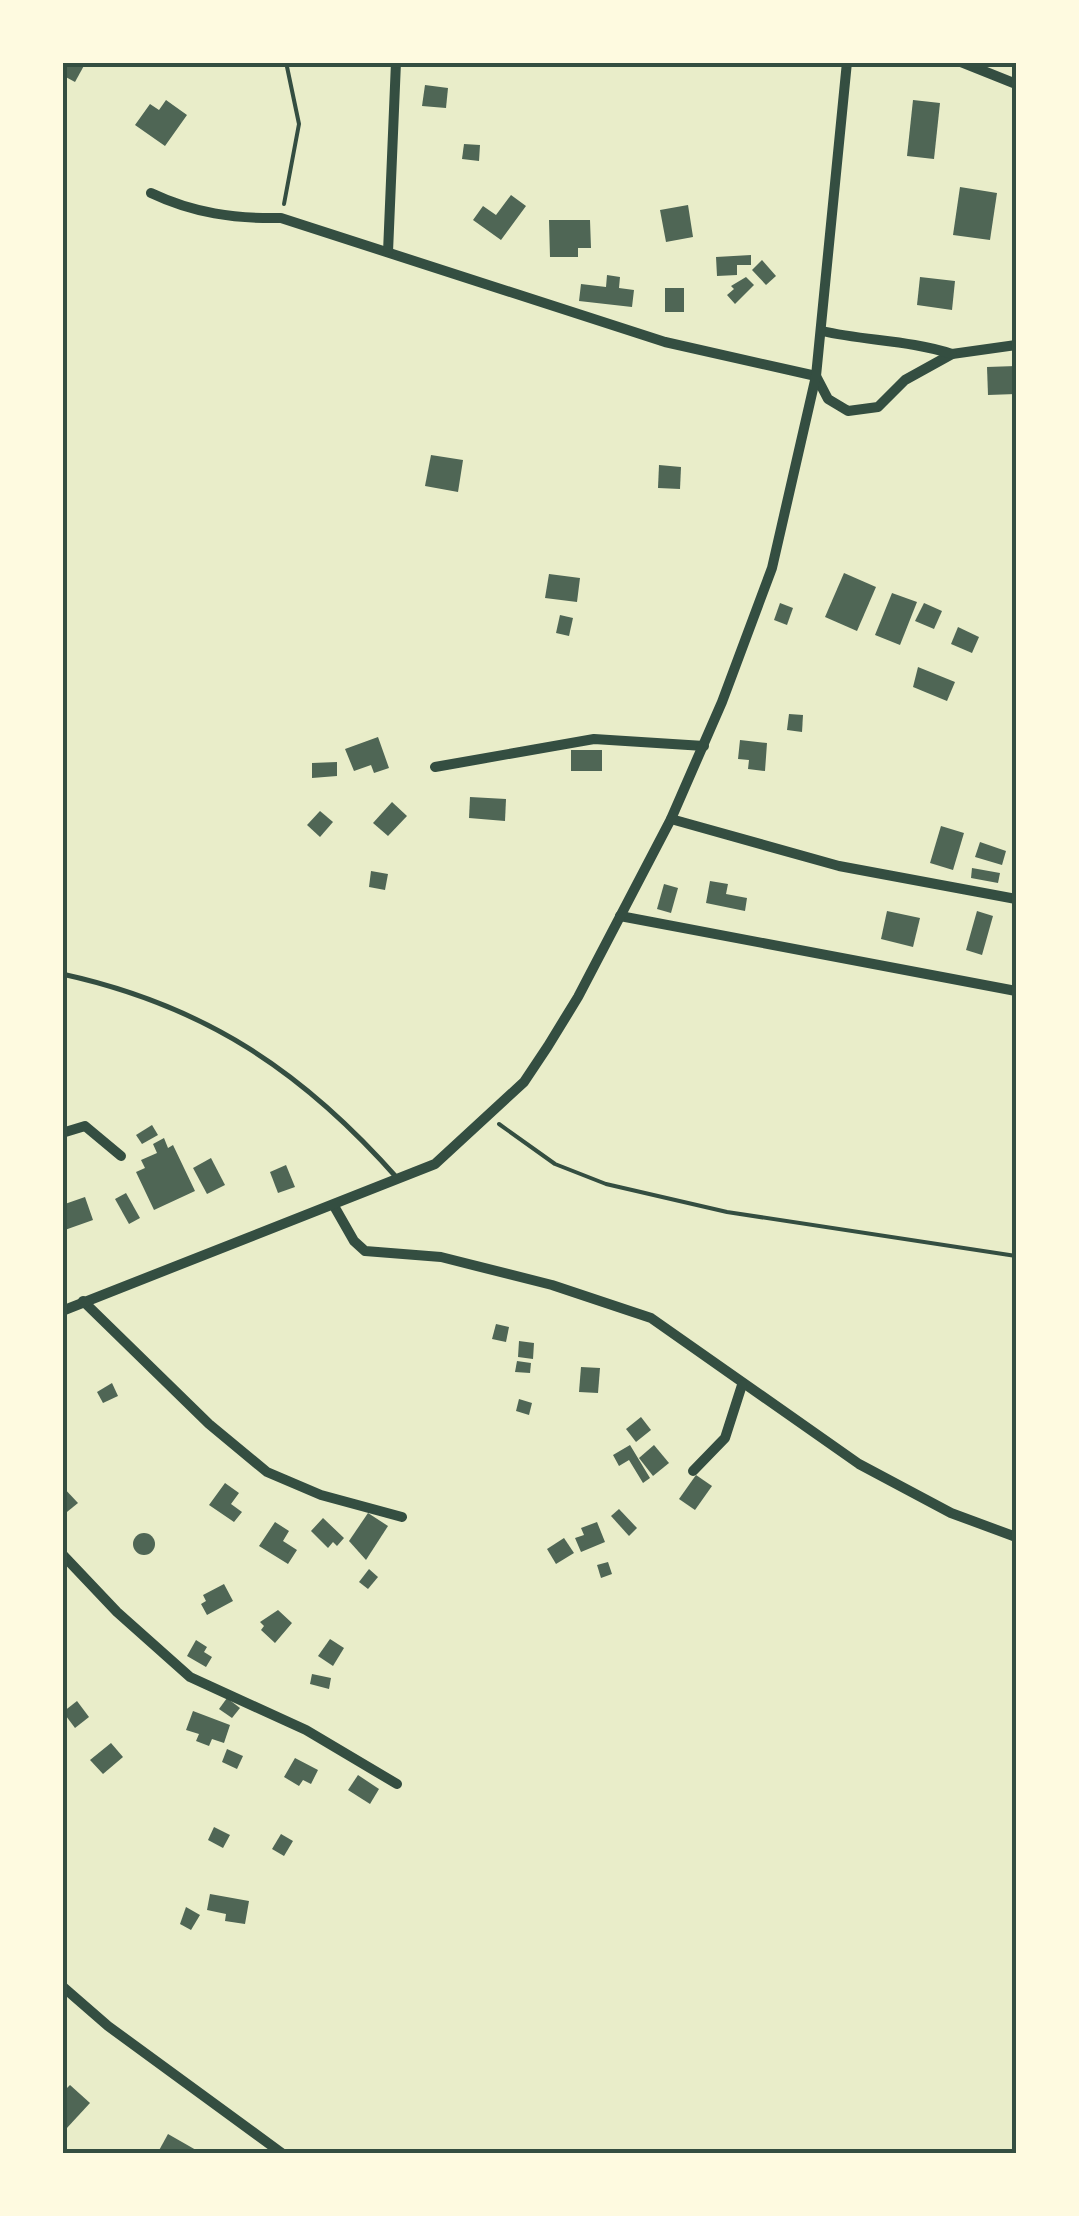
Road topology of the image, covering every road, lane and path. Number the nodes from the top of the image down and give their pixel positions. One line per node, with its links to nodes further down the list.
1 (286, 62): 7 (path)
2 (396, 62): 8 (street)
3 (847, 62): 9 (street)
4 (961, 62): 5 (street)
5 (1016, 84)
6 (151, 193): 7 (street)
7 (281, 218): 8 (street)
8 (388, 252): 12 (street)
9 (822, 331): 11 (street); 12 (street)
10 (1016, 345): 11 (street)
11 (952, 354): 12 (street)
12 (816, 376): 13 (street)
13 (704, 746): 14 (street); 15 (street)
14 (435, 768)
15 (671, 819): 16 (street); 17 (street)
16 (1016, 899)
17 (620, 916): 19 (street); 20 (street)
18 (62, 974): 23 (lane)
19 (1016, 992)
20 (489, 1117): 23 (street); 25 (path)
21 (62, 1133): 22 (street)
22 (121, 1156)
23 (400, 1181): 24 (street)
24 (334, 1206): 26 (street); 28 (street)
25 (1016, 1256)
26 (83, 1301): 27 (street); 30 (street)
27 (62, 1311)
28 (742, 1385): 29 (street); 31 (street)
29 (693, 1471)
30 (402, 1517)
31 (1016, 1537)
32 (62, 1554): 33 (street)
33 (398, 1784)
34 (62, 1986): 35 (street)
35 (284, 2154)

